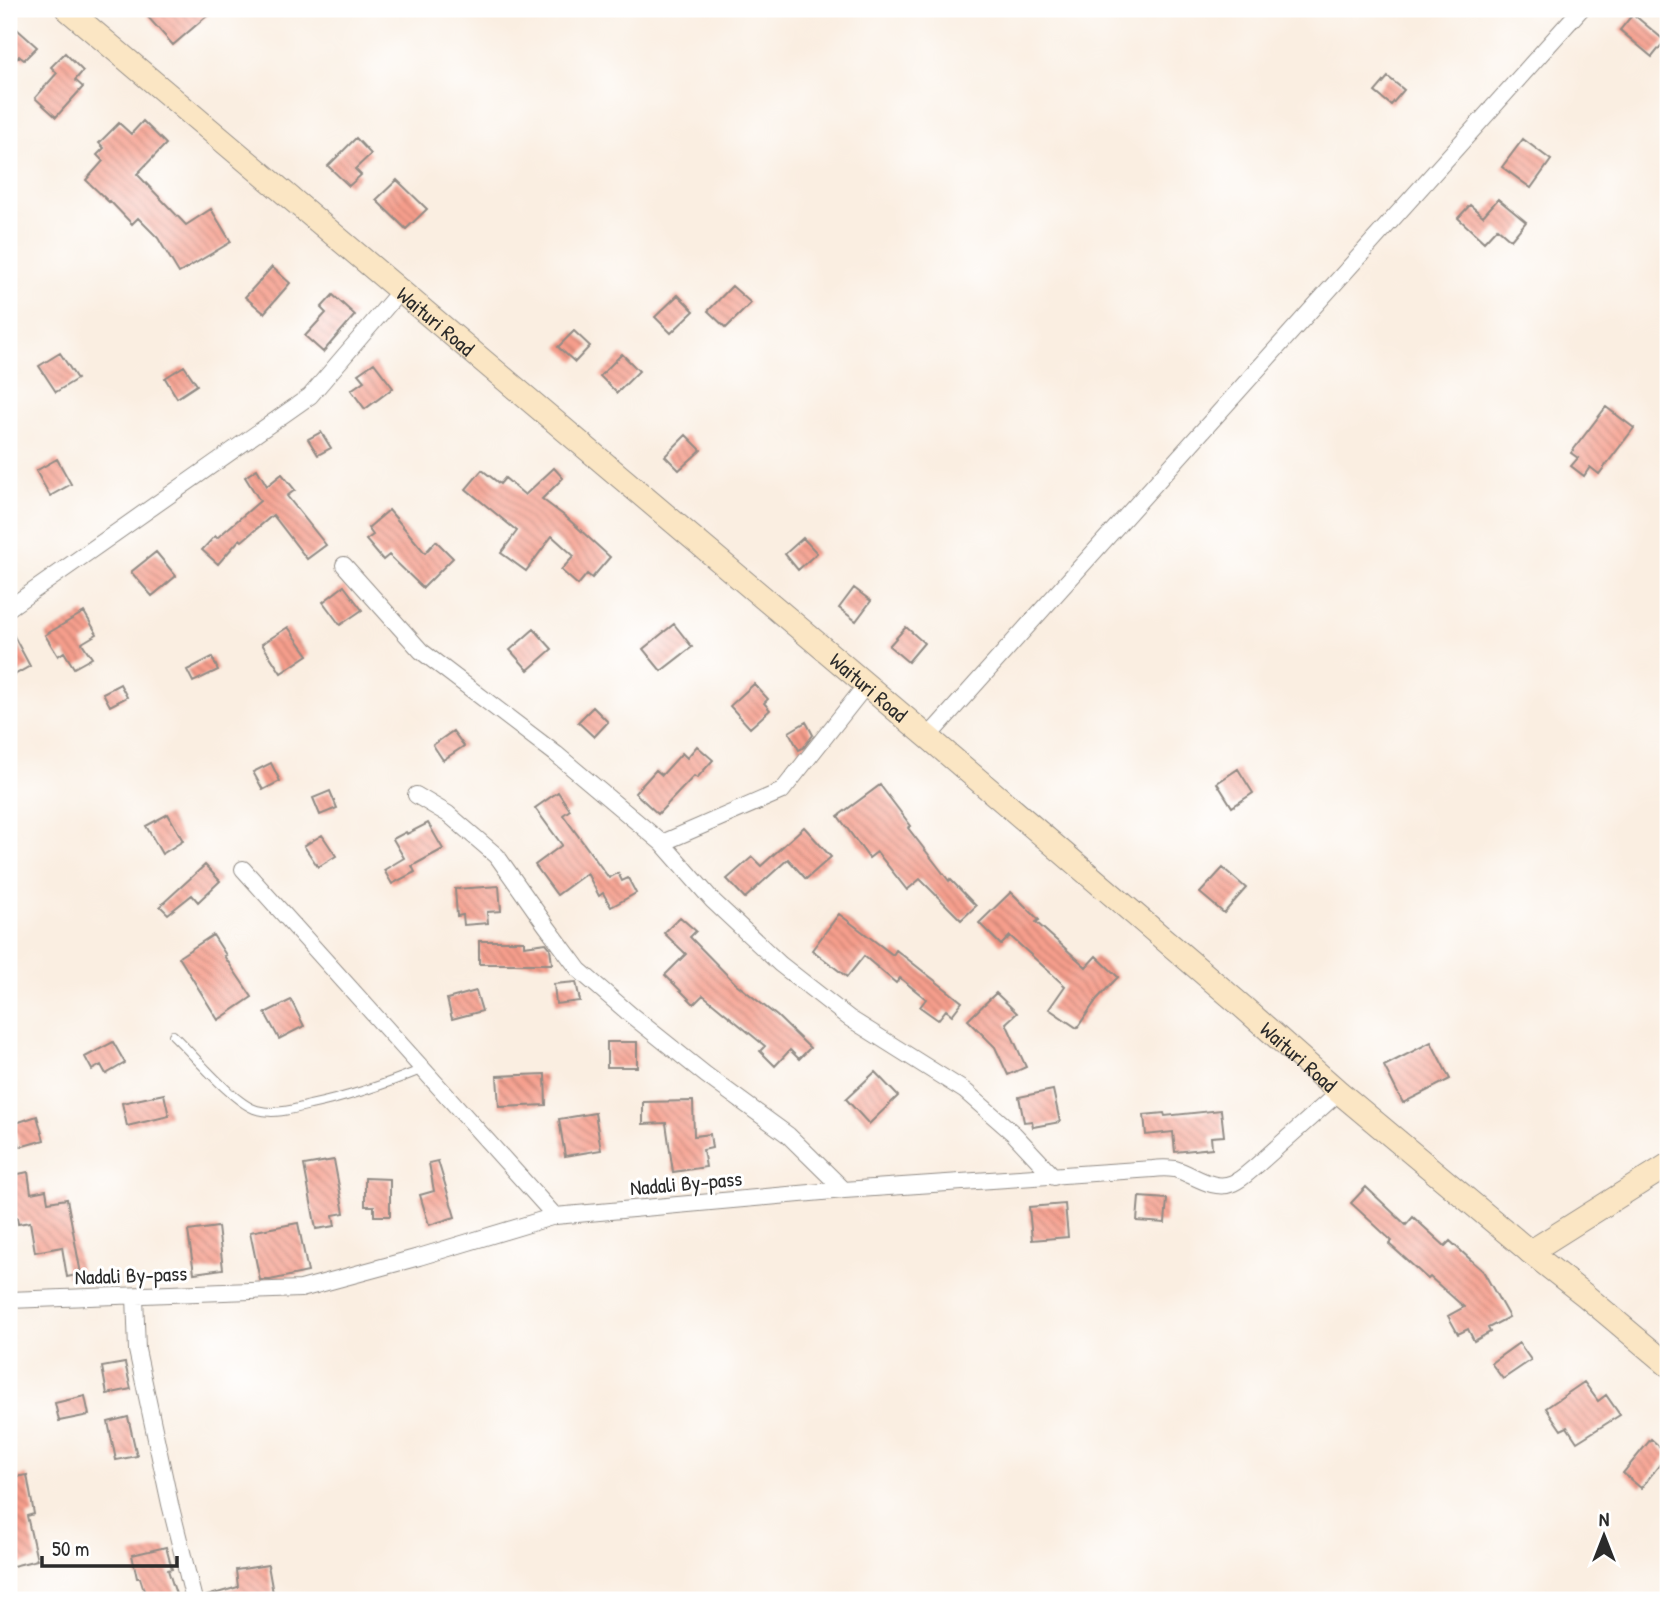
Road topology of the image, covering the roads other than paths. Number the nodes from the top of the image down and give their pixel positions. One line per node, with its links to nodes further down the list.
1 (1581, 9): 7 (street)
2 (80, 12): 3 (main road, Waituri Road)
3 (400, 292): 5 (street); 6 (main road, Waituri Road)
4 (344, 565): 9 (street)
5 (9, 608)
6 (866, 685): 7 (main road, Waituri Road); 9 (street)
7 (928, 737): 13 (main road, Waituri Road)
8 (416, 795): 16 (street)
9 (662, 843): 15 (street)
10 (243, 869): 12 (street)
11 (173, 1035): 12 (lane)
12 (423, 1069): 17 (street)
13 (1339, 1092): 15 (street, Nadali By-pass); 18 (main road, Waituri Road)
14 (1668, 1165): 18 (main road)
15 (1054, 1177): 16 (street, Nadali By-pass)
16 (844, 1190): 17 (street, Nadali By-pass)
17 (555, 1216): 19 (street, Nadali By-pass)
18 (1530, 1252): 21 (main road, Waituri Road)
19 (135, 1296): 20 (street, Nadali By-pass); 22 (street)
20 (9, 1300)
21 (1668, 1365)
22 (194, 1600)

